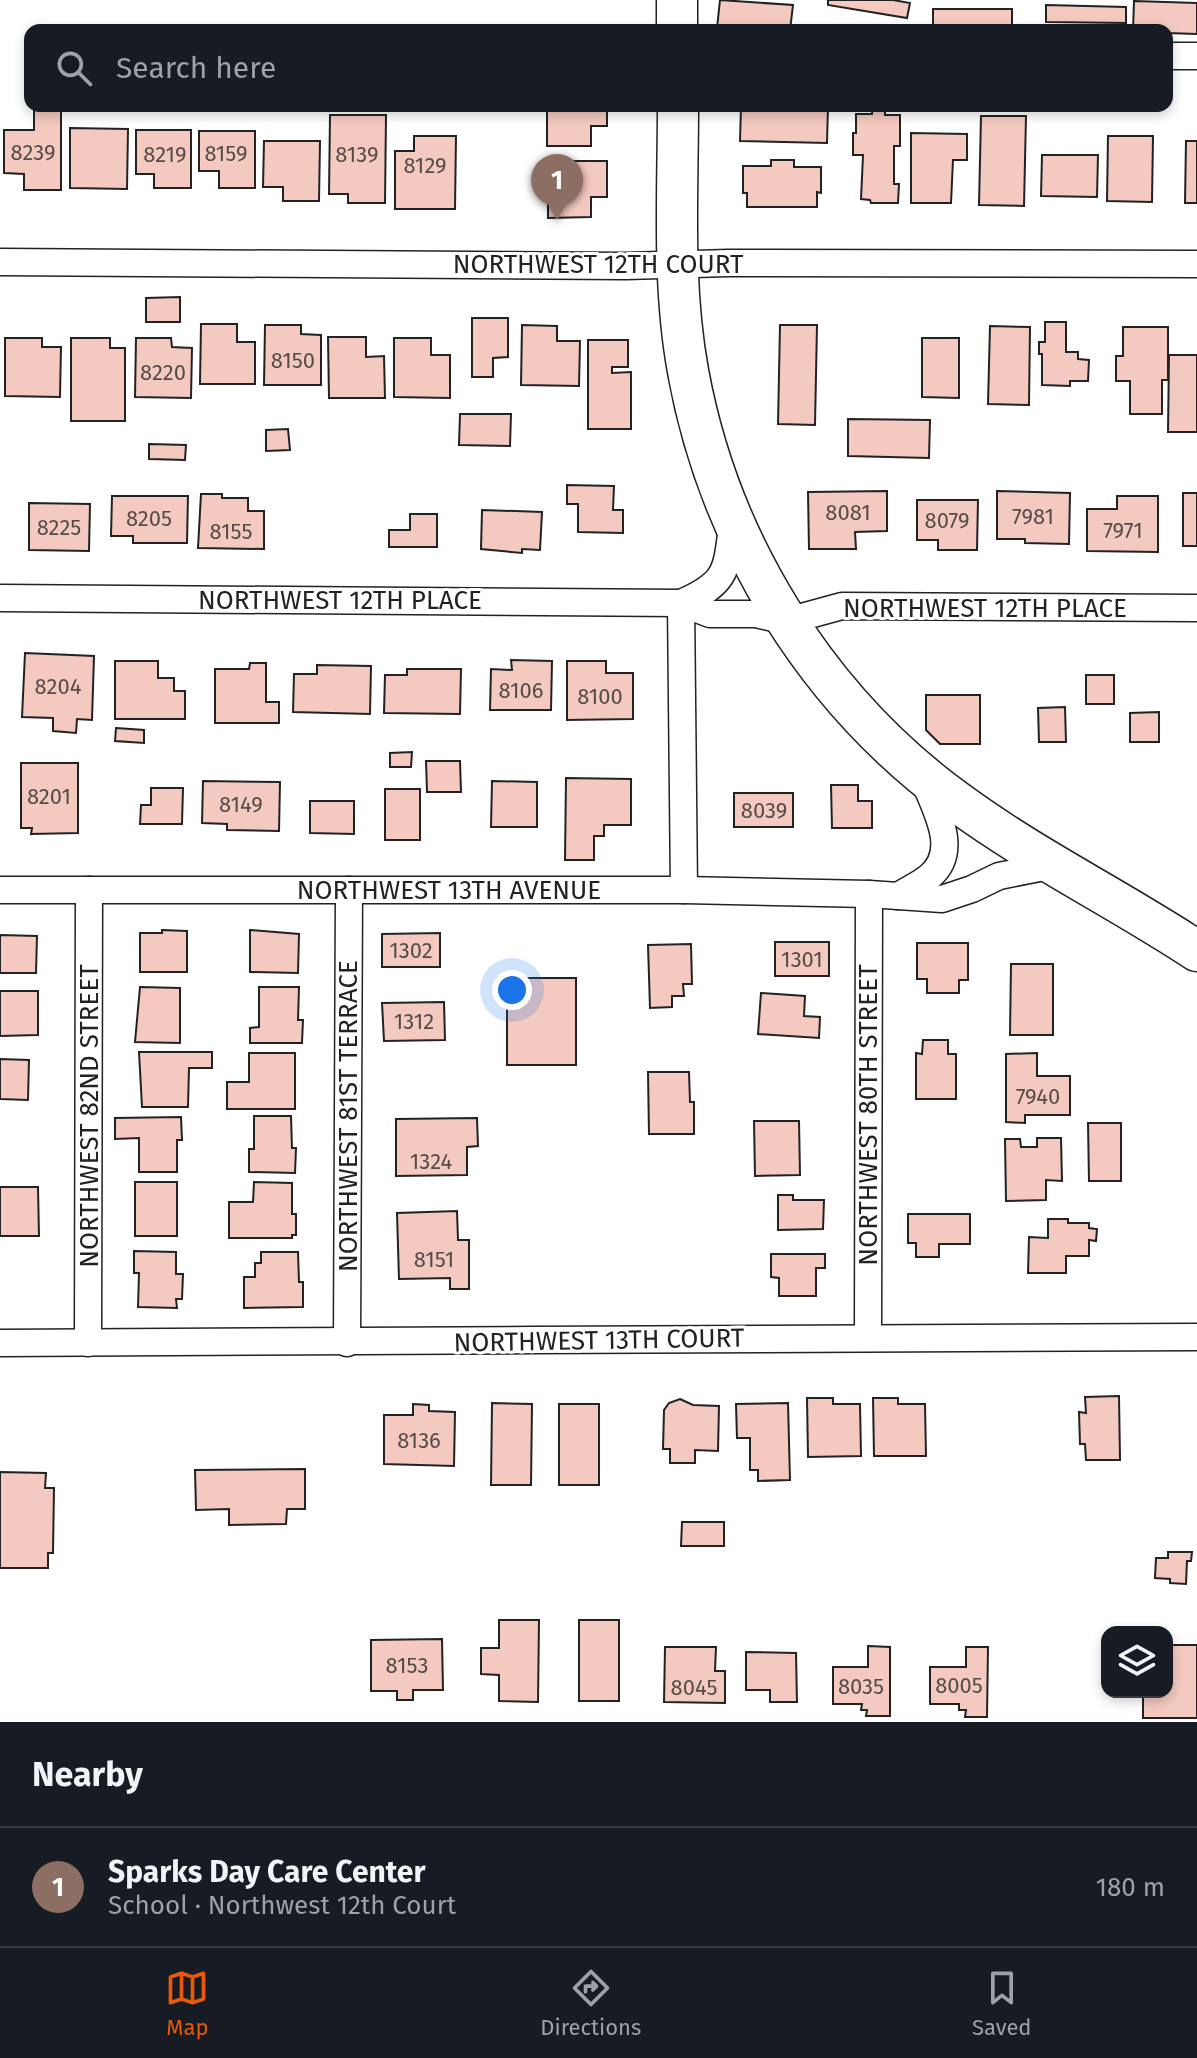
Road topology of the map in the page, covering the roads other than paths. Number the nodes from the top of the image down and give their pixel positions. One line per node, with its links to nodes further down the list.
1 (677, 0): 2 (main road)
2 (677, 24)
3 (1173, 56): 4 (street)
4 (1197, 56)
5 (678, 112): 7 (main road)
6 (0, 262): 7 (street, NORTHWEST 12TH COURT)
7 (678, 264): 8 (street, NORTHWEST 12TH COURT); 9 (main road)
8 (1197, 264)
9 (733, 520): 11 (street); 13 (main road)
10 (0, 598): 11 (street, NORTHWEST 12TH PLACE)
11 (681, 603): 13 (street, NORTHWEST 12TH PLACE); 19 (street)
12 (1197, 608): 13 (street, NORTHWEST 12TH PLACE)
13 (787, 621): 14 (main road)
14 (921, 774): 15 (main road); 21 (street)
15 (1054, 865): 21 (street, NORTHWEST 13TH AVENUE); 22 (main road)
16 (0, 890): 17 (street, NORTHWEST 13TH AVENUE)
17 (89, 890): 18 (street, NORTHWEST 13TH AVENUE); 26 (street, NORTHWEST 82ND STREET)
18 (349, 890): 19 (street, NORTHWEST 13TH AVENUE); 27 (street, NORTHWEST 81ST TERRACE)
19 (684, 890): 20 (street, NORTHWEST 13TH AVENUE)
20 (869, 894): 21 (street, NORTHWEST 13TH AVENUE); 23 (street, NORTHWEST 80TH STREET)
21 (898, 896)
22 (1193, 941)
23 (868, 1337): 24 (street, NORTHWEST 13TH COURT); 27 (street, NORTHWEST 13TH COURT)
24 (1197, 1337)
25 (0, 1343): 26 (street, NORTHWEST 13TH COURT)
26 (88, 1343): 27 (street, NORTHWEST 13TH COURT)
27 (347, 1343)

